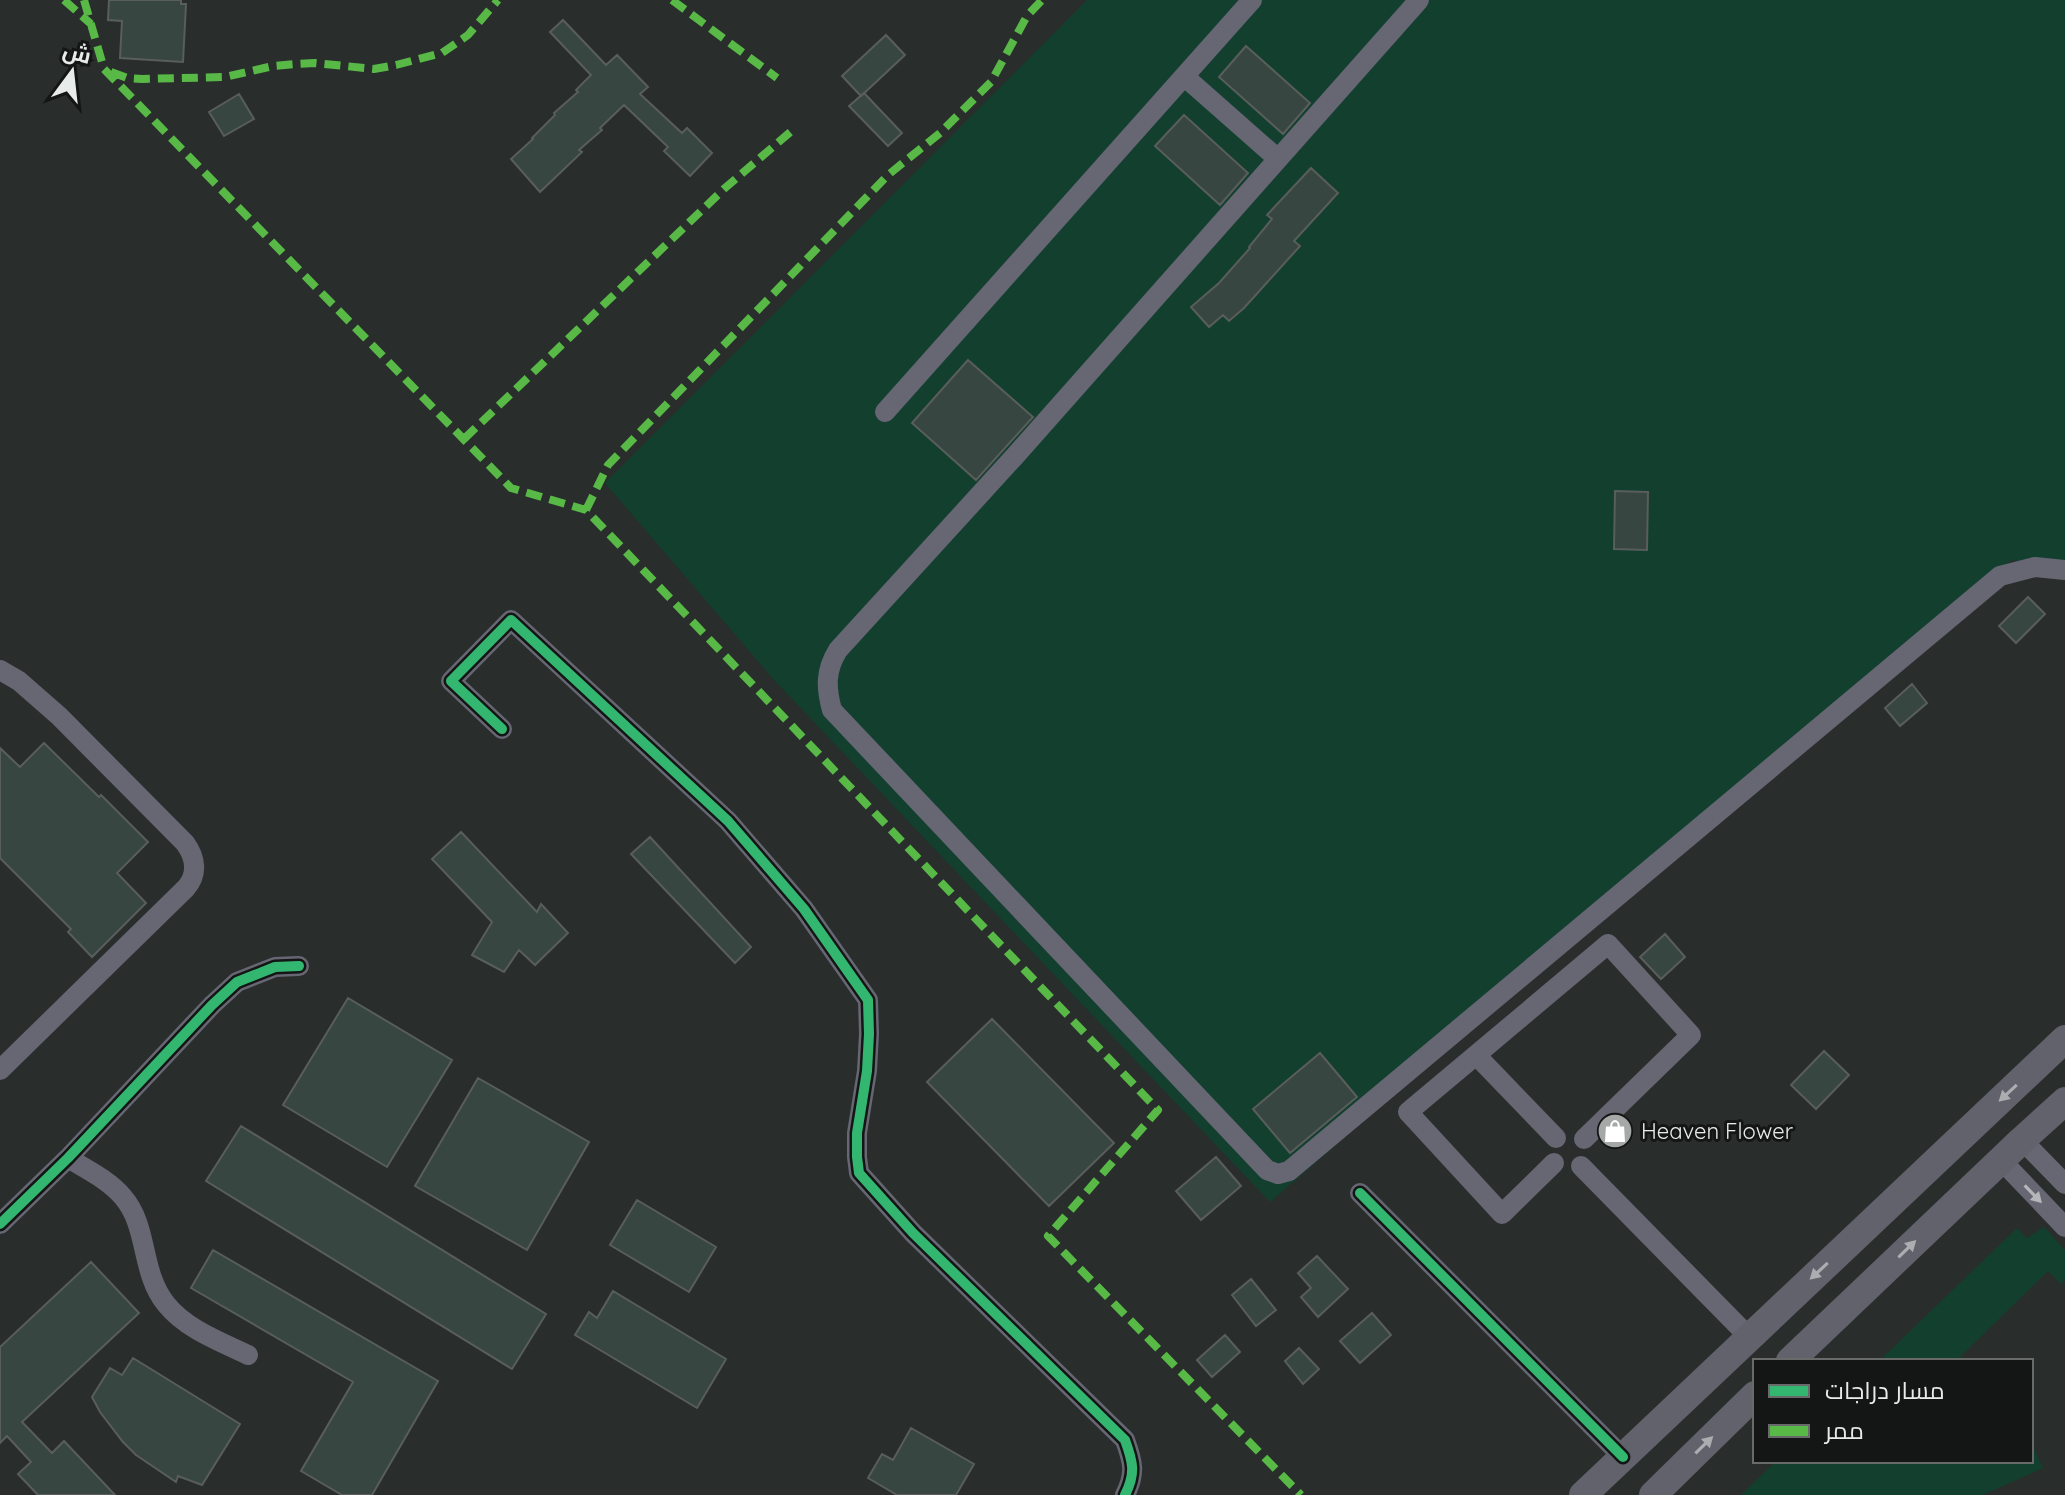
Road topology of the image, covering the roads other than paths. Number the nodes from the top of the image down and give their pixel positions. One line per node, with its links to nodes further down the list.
1 (1252, 0): 3 (street)
2 (1419, 0): 4 (street)
3 (1185, 77): 4 (street); 5 (street)
4 (1278, 159): 6 (street)
5 (885, 412)
6 (2065, 570)
7 (0, 670): 12 (street)
8 (502, 729): 30 (street)
9 (299, 966): 17 (street)
10 (2065, 1039): 25 (highway, one-way to 25)
11 (1476, 1055): 14 (street); 15 (street); 19 (street)
12 (0, 1070)
13 (2065, 1101): 16 (highway)
14 (1556, 1138): 15 (street); 19 (street)
15 (1584, 1139): 20 (street)
16 (2022, 1140): 18 (highway); 21 (street)
17 (68, 1158): 23 (street); 26 (street)
18 (2001, 1160): 24 (street, one-way to 24); 27 (highway, one-way to 18)
19 (1554, 1163): 20 (street)
20 (1581, 1166): 25 (street)
21 (2065, 1184)
22 (1360, 1193): 29 (street)
23 (0, 1224)
24 (2065, 1227)
25 (1749, 1337): 29 (highway)
26 (248, 1355)
27 (1792, 1359)
28 (1753, 1397): 32 (highway, one-way to 28)
29 (1623, 1457): 31 (highway)
30 (1125, 1495)
31 (1583, 1495)
32 (1653, 1495)

